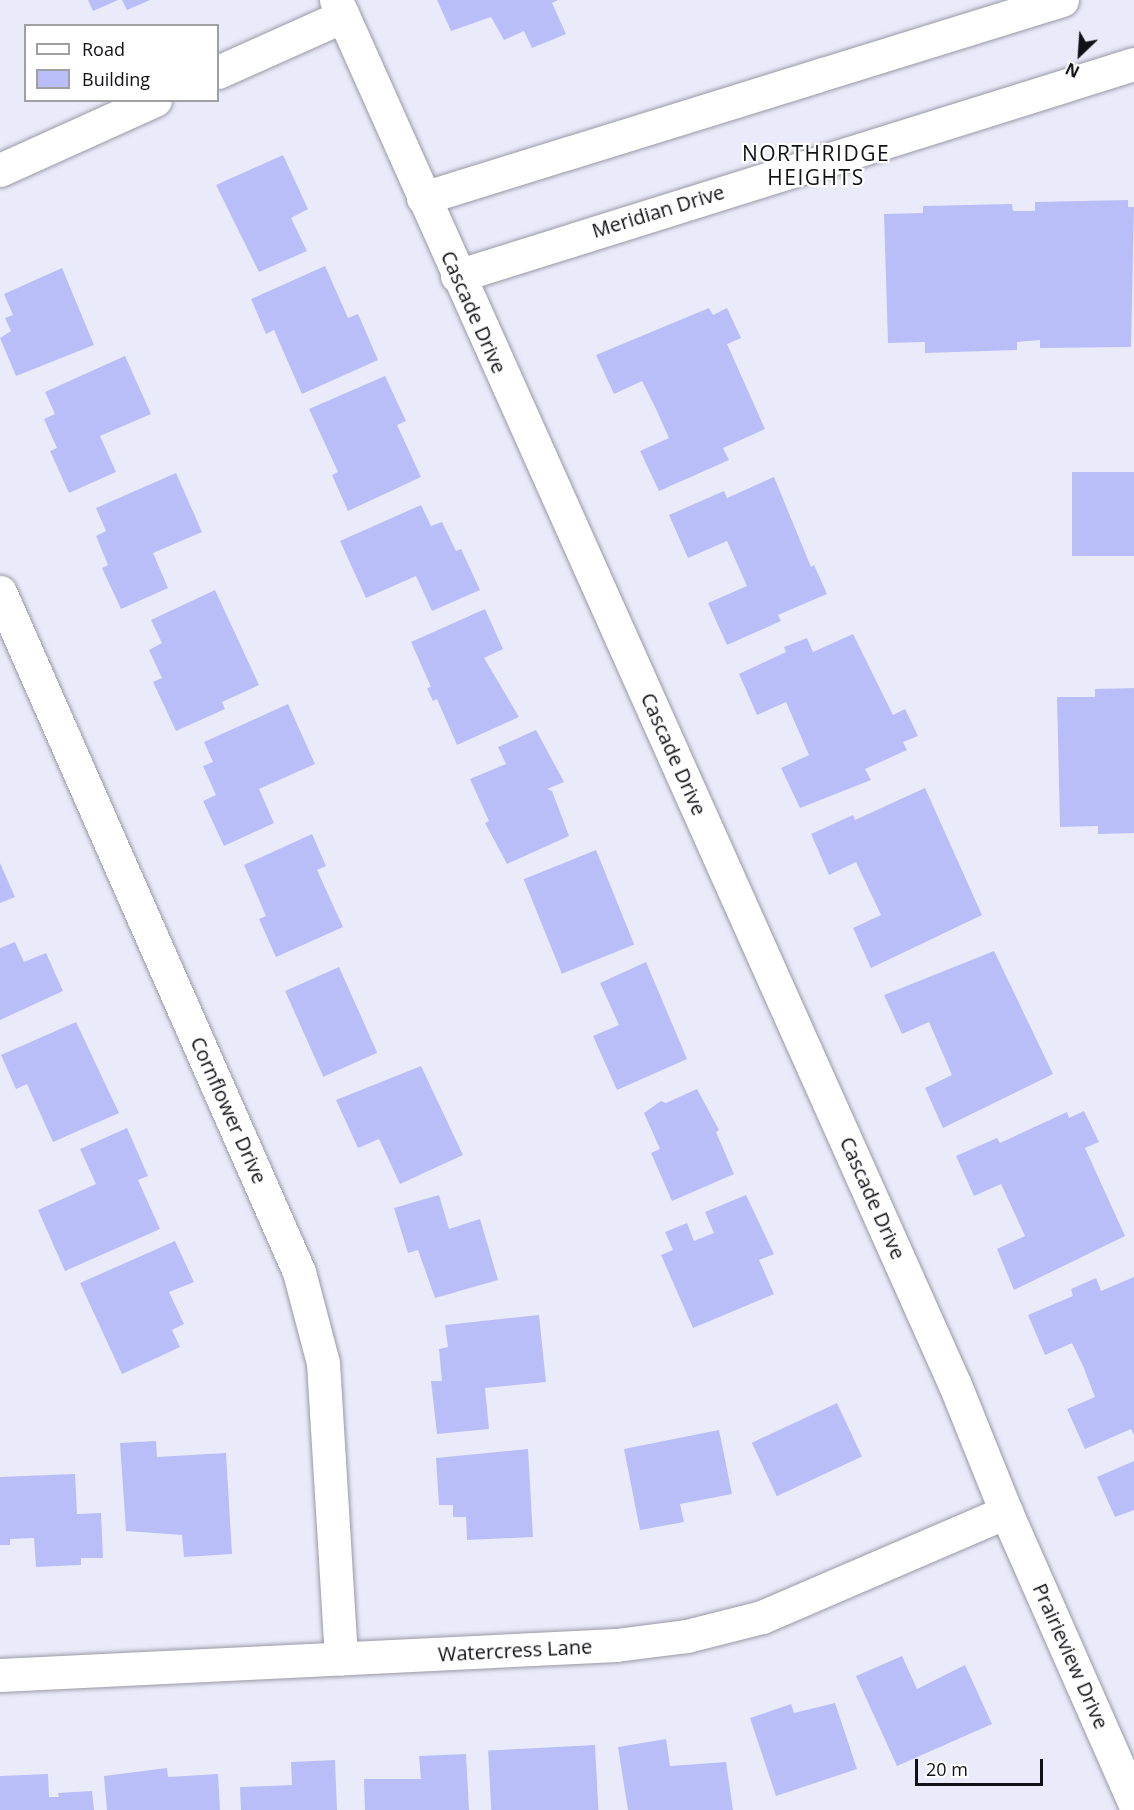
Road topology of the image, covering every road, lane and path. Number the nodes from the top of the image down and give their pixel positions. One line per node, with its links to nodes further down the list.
1 (1062, 0): 7 (street)
2 (339, 8): 4 (street); 7 (street, Cascade Drive)
3 (1134, 64): 8 (street, Meridian Drive)
4 (219, 71)
5 (151, 102): 6 (street)
6 (0, 170)
7 (423, 198): 8 (street, Cascade Drive)
8 (457, 276): 10 (street, Cascade Drive)
9 (0, 592): 11 (street, Cornflower Drive)
10 (1006, 1512): 11 (street, Watercress Lane); 13 (street, Prairieview Drive)
11 (341, 1658): 12 (street, Watercress Lane)
12 (0, 1675)
13 (1134, 1802)

